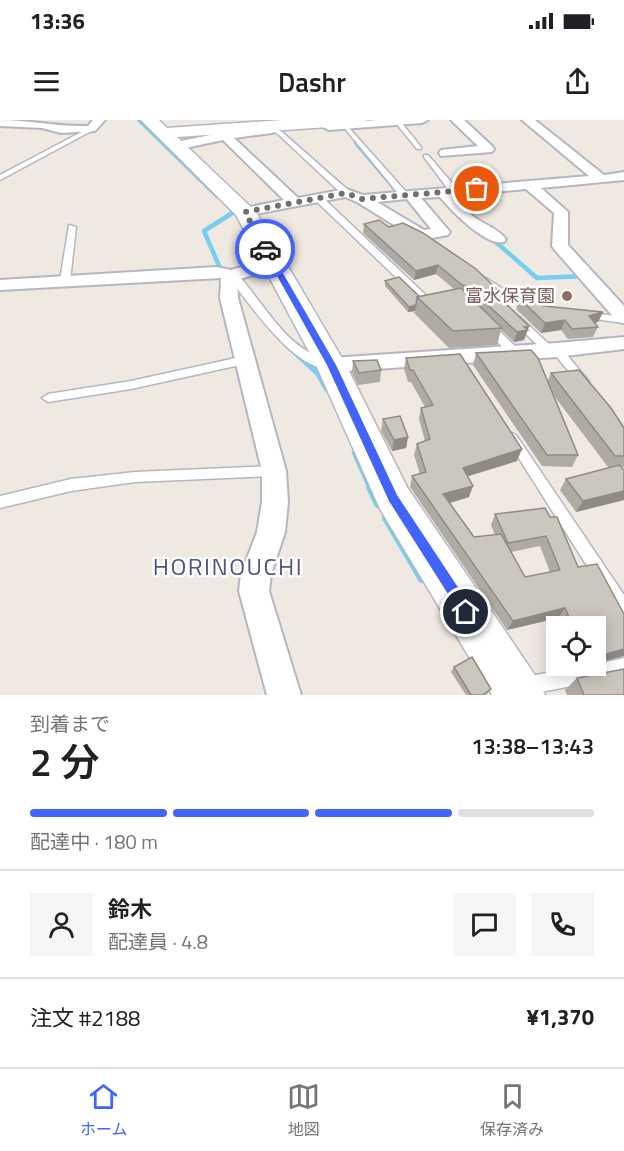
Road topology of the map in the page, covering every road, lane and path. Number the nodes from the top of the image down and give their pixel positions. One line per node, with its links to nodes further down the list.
1 (422, 120): 5 (street)
2 (457, 120): 12 (street)
3 (528, 120): 16 (street)
4 (345, 122): 5 (street); 8 (main road); 20 (lane)
5 (398, 122): 11 (lane)
6 (0, 123): 7 (street)
7 (95, 124): 15 (lane)
8 (267, 125): 9 (main road); 19 (lane)
9 (232, 132): 10 (main road); 23 (street)
10 (165, 136): 24 (main road)
11 (419, 148)
12 (445, 153)
13 (426, 156): 18 (lane)
14 (624, 176): 16 (street)
15 (0, 178)
16 (601, 179): 17 (street)
17 (529, 185): 18 (street); 38 (street)
18 (448, 191): 20 (street); 27 (street)
19 (346, 193): 21 (street); 22 (street)
20 (407, 195): 22 (street); 26 (street)
21 (318, 198): 23 (street); 34 (lane)
22 (362, 199): 26 (street)
23 (294, 202): 24 (street)
24 (245, 212): 29 (main road)
25 (72, 227): 32 (lane)
26 (421, 235): 28 (lane)
27 (498, 239)
28 (436, 246)
29 (273, 263): 30 (street); 44 (main road)
30 (231, 275): 32 (street); 43 (street); 44 (lane)
31 (479, 276): 35 (lane)
32 (65, 280): 33 (street)
33 (0, 285)
34 (440, 303)
35 (506, 303): 36 (lane); 41 (lane)
36 (540, 307)
37 (575, 314): 38 (lane)
38 (624, 318)
39 (483, 322): 42 (lane)
40 (624, 343): 41 (street)
41 (554, 350): 42 (street); 45 (lane)
42 (515, 353): 44 (street)
43 (245, 360): 46 (lane); 48 (street)
44 (331, 365): 52 (main road)
45 (594, 396)
46 (48, 398)
47 (504, 426): 50 (lane)
48 (274, 471): 49 (lane); 53 (street)
49 (0, 502)
50 (624, 609)
51 (624, 667): 52 (lane)
52 (518, 691)
53 (284, 695)

